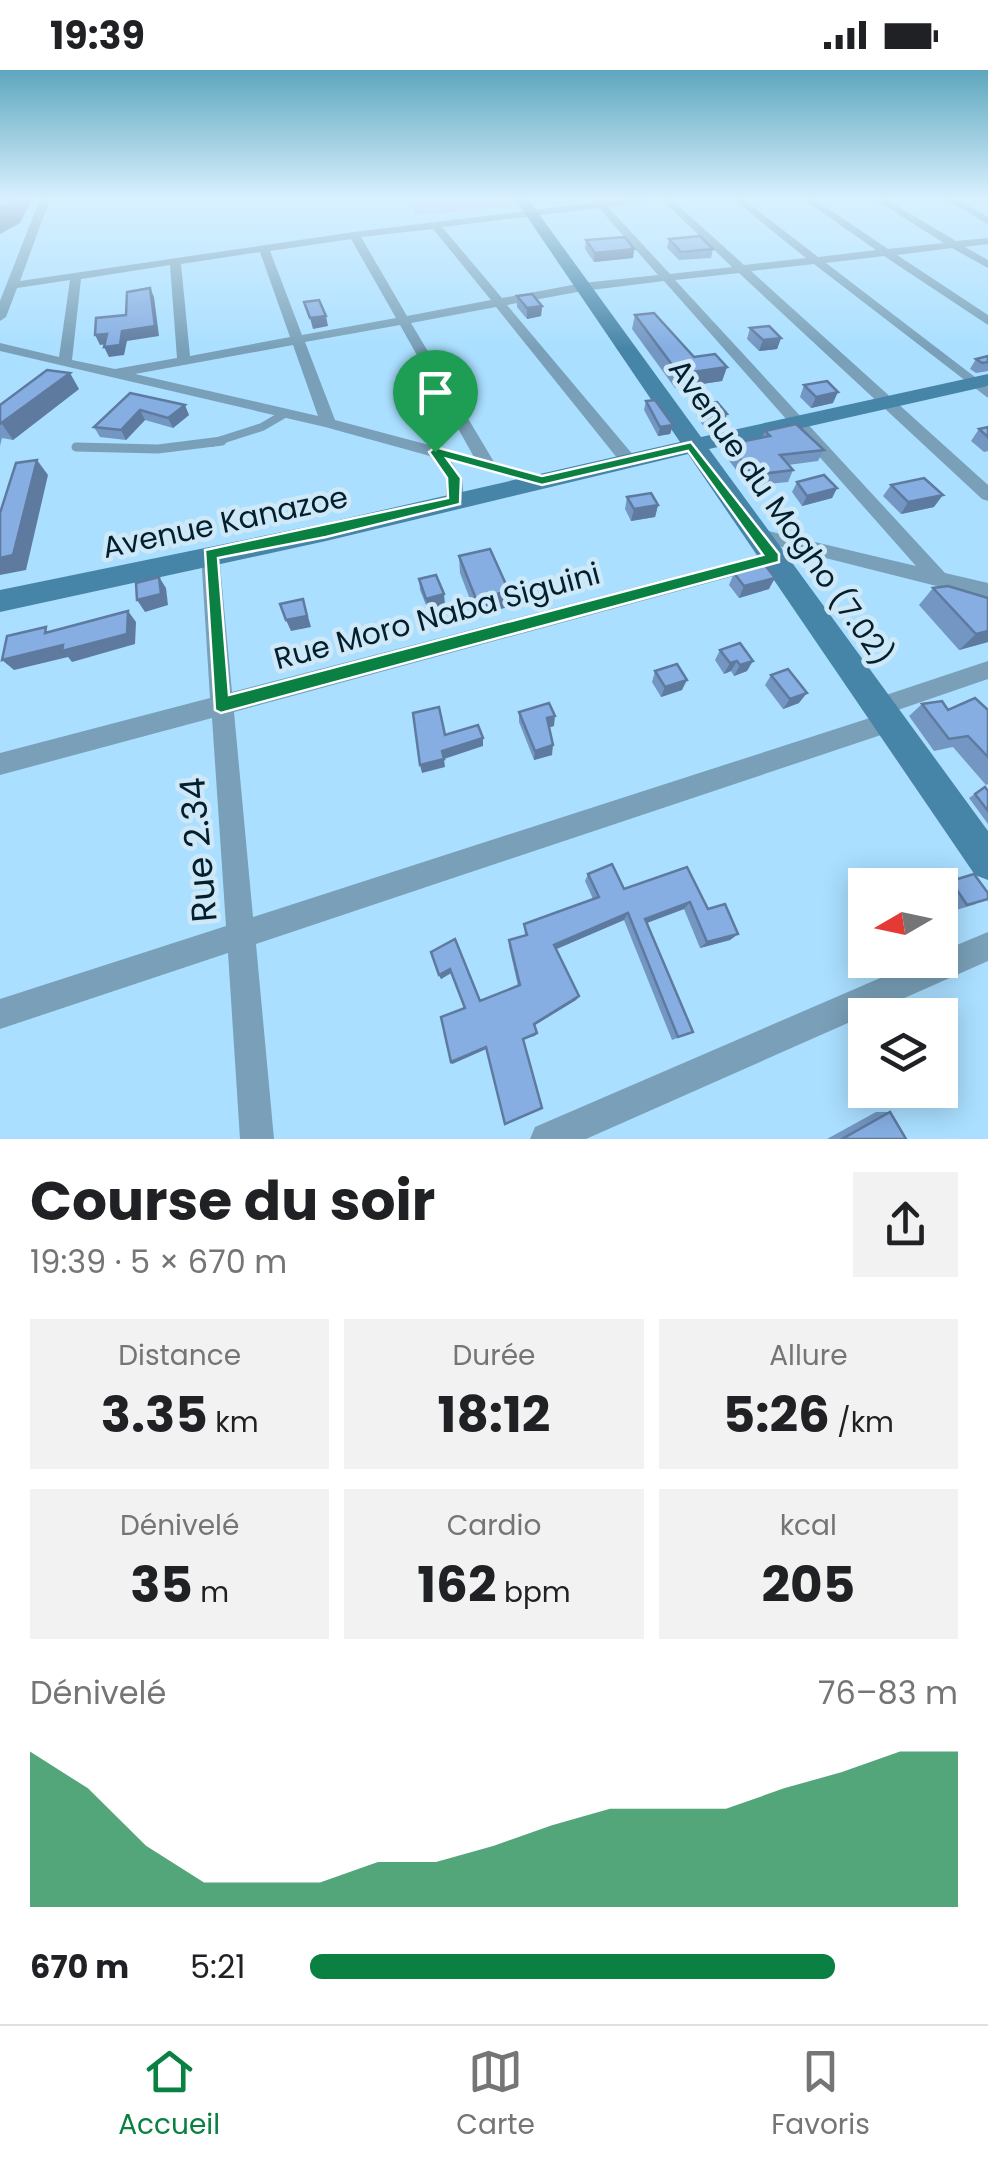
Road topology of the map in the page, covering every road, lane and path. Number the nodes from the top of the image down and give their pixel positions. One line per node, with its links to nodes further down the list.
1 (264, 248): 26 (street)
2 (21, 249): 20 (street)
3 (259, 249): 15 (street)
4 (362, 249): 24 (street)
5 (456, 249): 22 (street)
6 (556, 249): 21 (main road, Avenue du Mogho (7.02))
7 (641, 249): 19 (street)
8 (719, 249): 17 (street)
9 (801, 249): 14 (street)
10 (880, 249): 13 (street)
11 (921, 249): 13 (street)
12 (961, 249): 16 (street)
13 (886, 253): 14 (street); 25 (street)
14 (816, 261): 17 (street); 31 (street)
15 (174, 263): 18 (street); 28 (street)
16 (988, 265)
17 (741, 269): 19 (street); 32 (street)
18 (76, 276): 20 (street); 29 (street)
19 (668, 278): 21 (street); 35 (street)
20 (14, 285): 23 (street)
21 (583, 287): 22 (street); 36 (main road, Avenue du Mogho (7.02))
22 (500, 300): 24 (street); 39 (street)
23 (0, 317)
24 (404, 319): 26 (street); 40 (street)
25 (988, 321)
26 (298, 338): 28 (street); 34 (street)
27 (0, 347): 29 (street)
28 (184, 359): 30 (street)
29 (64, 362): 30 (street)
30 (113, 374): 33 (street)
31 (984, 386): 32 (main road, Avenue Kanazoe)
32 (887, 403): 35 (main road, Avenue Kanazoe); 42 (street)
33 (286, 414): 34 (street); 37 (lane)
34 (328, 423): 38 (street)
35 (798, 423): 36 (main road, Avenue Kanazoe); 47 (street)
36 (691, 446): 39 (main road, Avenue Kanazoe); 44 (main road, Avenue du Mogho (7.02))
37 (76, 447)
38 (435, 452): 40 (street); 43 (street)
39 (628, 460): 41 (main road, Avenue Kanazoe)
40 (486, 465): 41 (street)
41 (542, 481): 43 (main road, Avenue Kanazoe)
42 (988, 495)
43 (455, 500): 45 (main road, Avenue Kanazoe)
44 (756, 534): 46 (main road, Avenue du Mogho (7.02)); 47 (street)
45 (210, 554): 49 (main road, Avenue Kanazoe); 51 (street, Rue 2.34)
46 (774, 558): 51 (street, Rue Moro Naba Siguini); 52 (main road, Avenue du Mogho (7.02))
47 (940, 580): 48 (street)
48 (988, 592)
49 (0, 601)
50 (988, 670): 52 (street)
51 (221, 705): 53 (street, Rue Moro Naba Siguini); 55 (street, Rue 2.34)
52 (884, 714): 54 (main road, Avenue du Mogho (7.02)); 55 (street)
53 (0, 764)
54 (988, 862)
55 (240, 934): 57 (street); 58 (street, Rue 2.34)
56 (988, 946): 59 (street)
57 (0, 1014)
58 (257, 1139)
59 (546, 1139)

